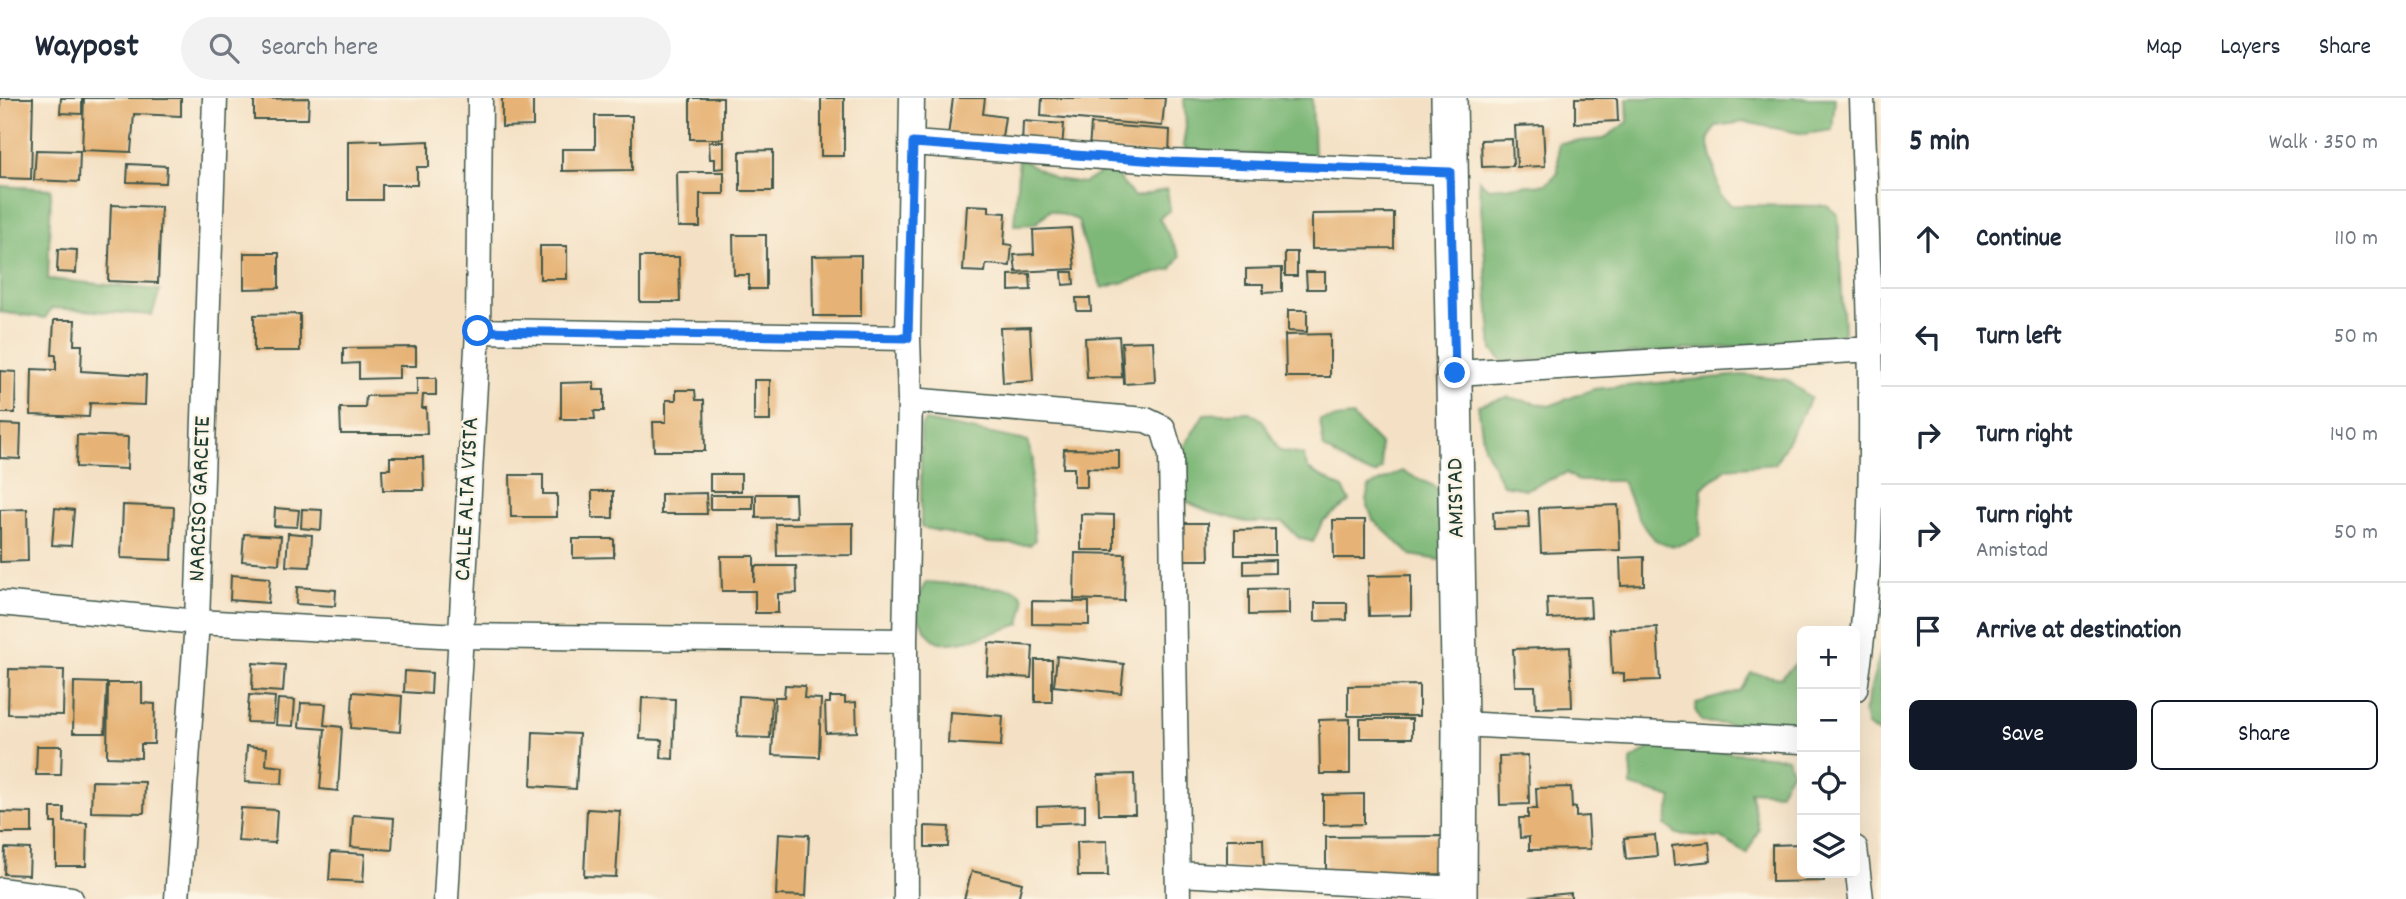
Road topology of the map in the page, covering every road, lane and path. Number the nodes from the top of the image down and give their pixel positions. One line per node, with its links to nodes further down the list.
1 (215, 98): 14 (street, NARCISO GARCETE)
2 (480, 98): 8 (street, CALLE ALTA VISTA)
3 (912, 98): 6 (street)
4 (1449, 98): 7 (street, AMISTAD)
5 (1862, 98): 10 (street)
6 (913, 143): 7 (street); 9 (street)
7 (1450, 172): 11 (street, AMISTAD)
8 (478, 331): 9 (street); 15 (street, CALLE ALTA VISTA)
9 (908, 338): 12 (street)
10 (1872, 349): 11 (street); 17 (street)
11 (1455, 373): 18 (street, AMISTAD)
12 (911, 400): 16 (street); 20 (street)
13 (0, 603): 14 (street)
14 (197, 622): 15 (street); 25 (street, NARCISO GARCETE)
15 (459, 636): 16 (street); 26 (street, CALLE ALTA VISTA)
16 (905, 641): 27 (street)
17 (1855, 689)
18 (1460, 724): 19 (street); 23 (street, AMISTAD)
19 (1797, 741)
20 (1179, 874): 23 (street); 28 (street)
21 (1859, 878): 29 (street)
22 (0, 890): 24 (street)
23 (1459, 894)
24 (71, 899)
25 (177, 899)
26 (446, 899)
27 (906, 899)
28 (1178, 899)
29 (1861, 899)

